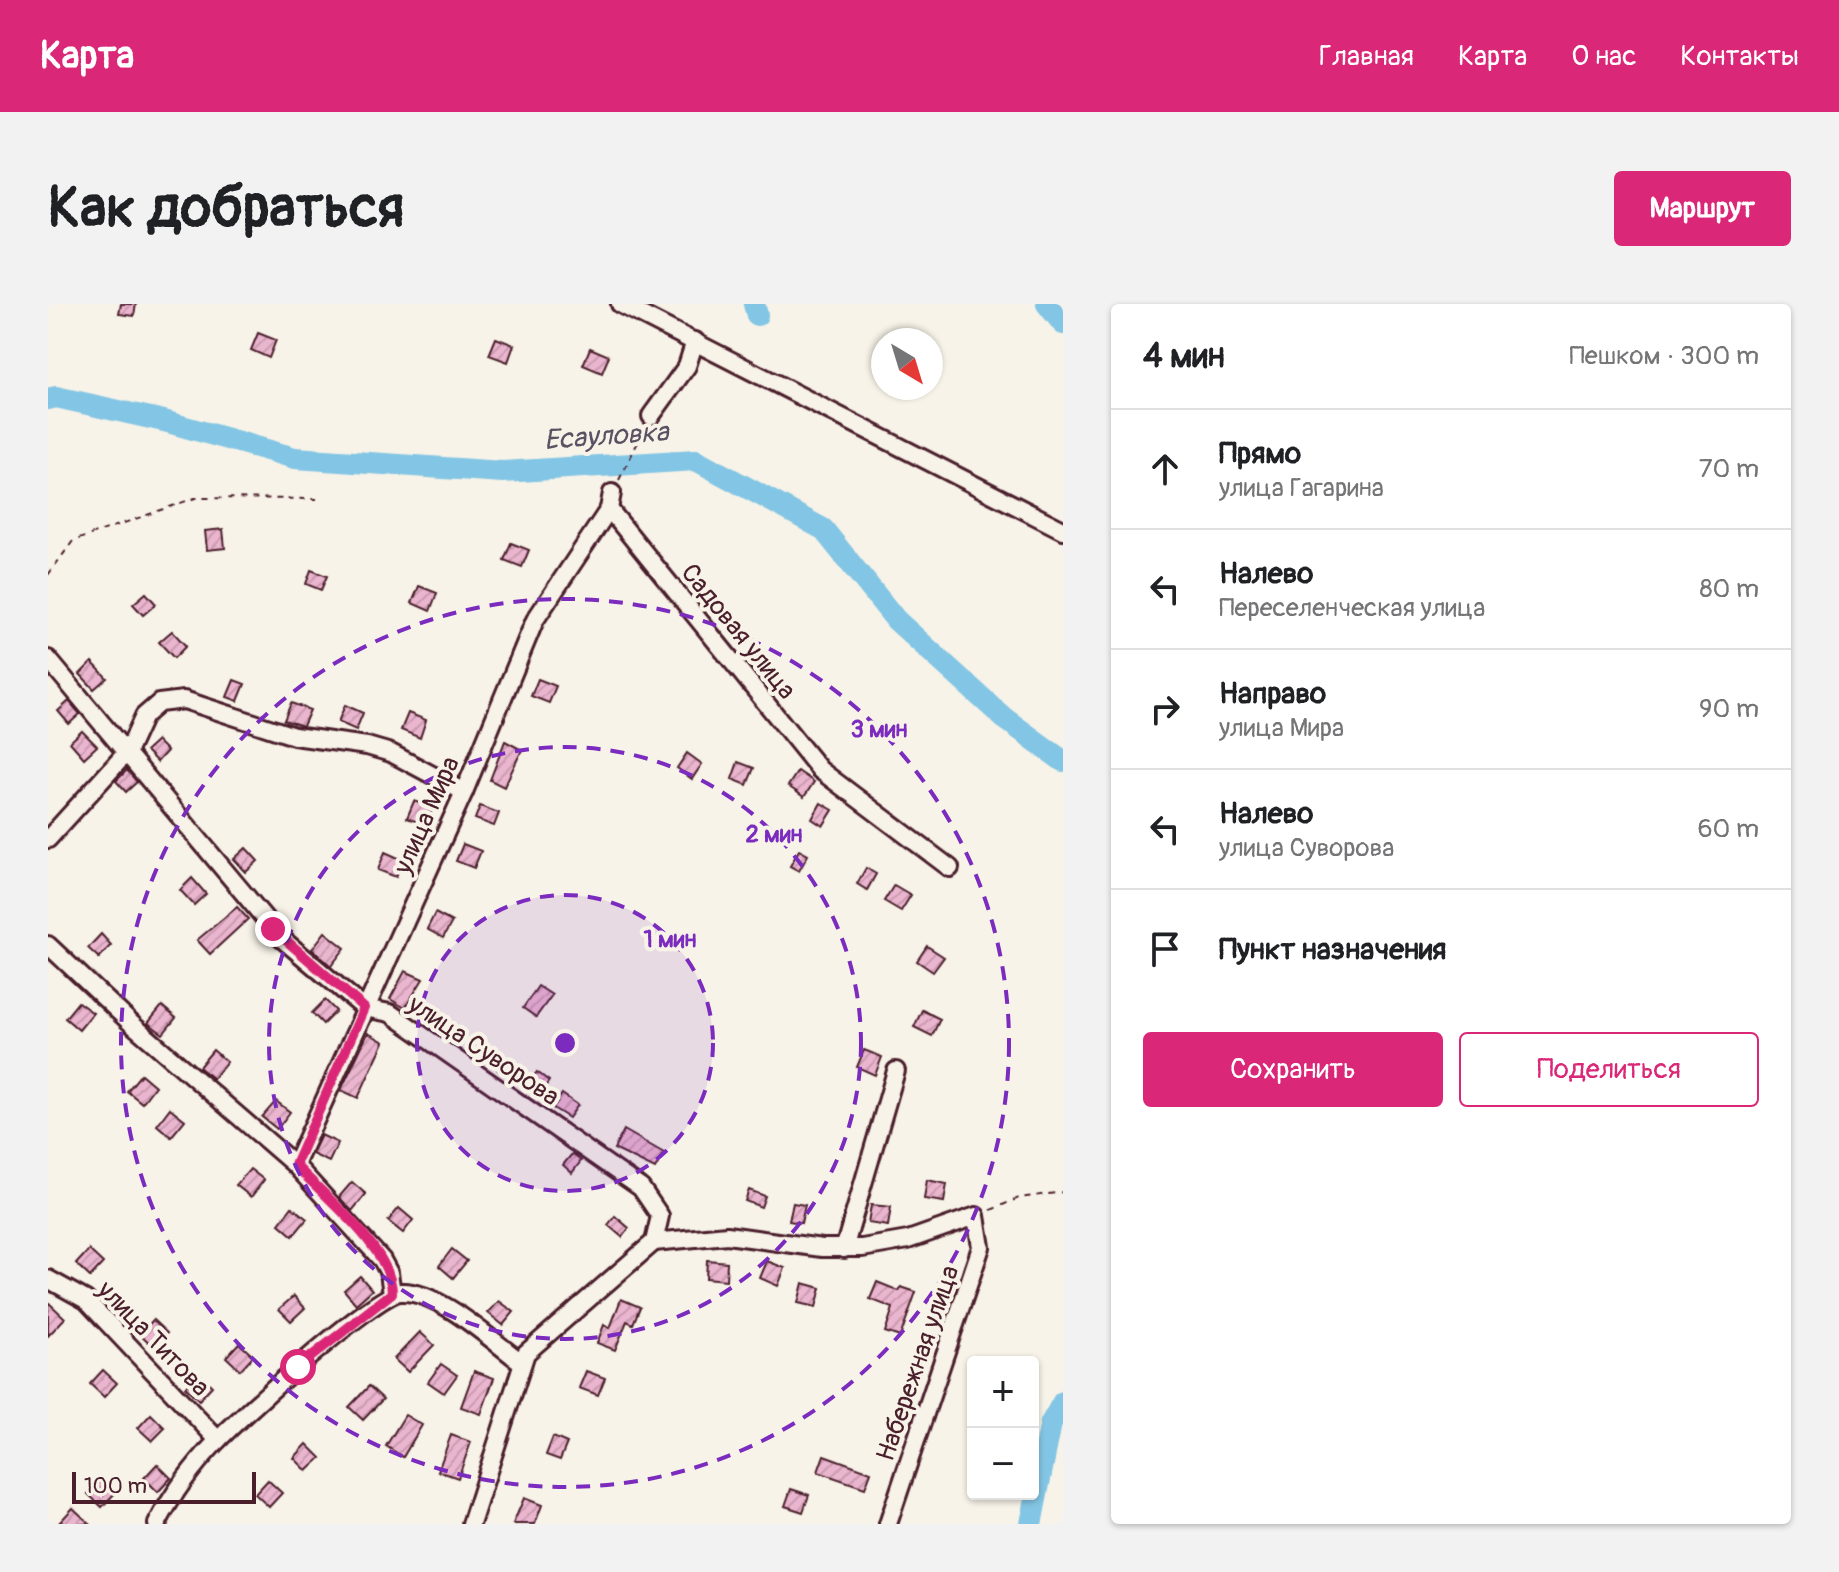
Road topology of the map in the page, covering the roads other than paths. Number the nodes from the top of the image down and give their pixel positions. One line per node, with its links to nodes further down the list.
1 (620, 304): 2 (street)
2 (695, 341): 3 (street); 5 (street)
3 (651, 416)
4 (611, 501): 8 (street, улица Мира); 10 (street, Садовая улица)
5 (1063, 530)
6 (48, 659): 7 (street, улица Суворова)
7 (128, 751): 8 (street); 9 (street); 12 (street, улица Суворова)
8 (464, 792): 12 (street, улица Мира)
9 (48, 839)
10 (950, 868)
11 (48, 945): 14 (street)
12 (364, 1008): 14 (street, улица Мира); 15 (street, улица Суворова)
13 (896, 1071): 16 (street)
14 (295, 1165): 18 (street)
15 (654, 1242): 16 (street); 19 (street)
16 (844, 1249): 23 (street, Набережная улица)
17 (48, 1279): 20 (street, улица Титова)
18 (392, 1293): 19 (street); 20 (street)
19 (521, 1362): 22 (street)
20 (218, 1440): 21 (street)
21 (157, 1524)
22 (471, 1524)
23 (888, 1524)

